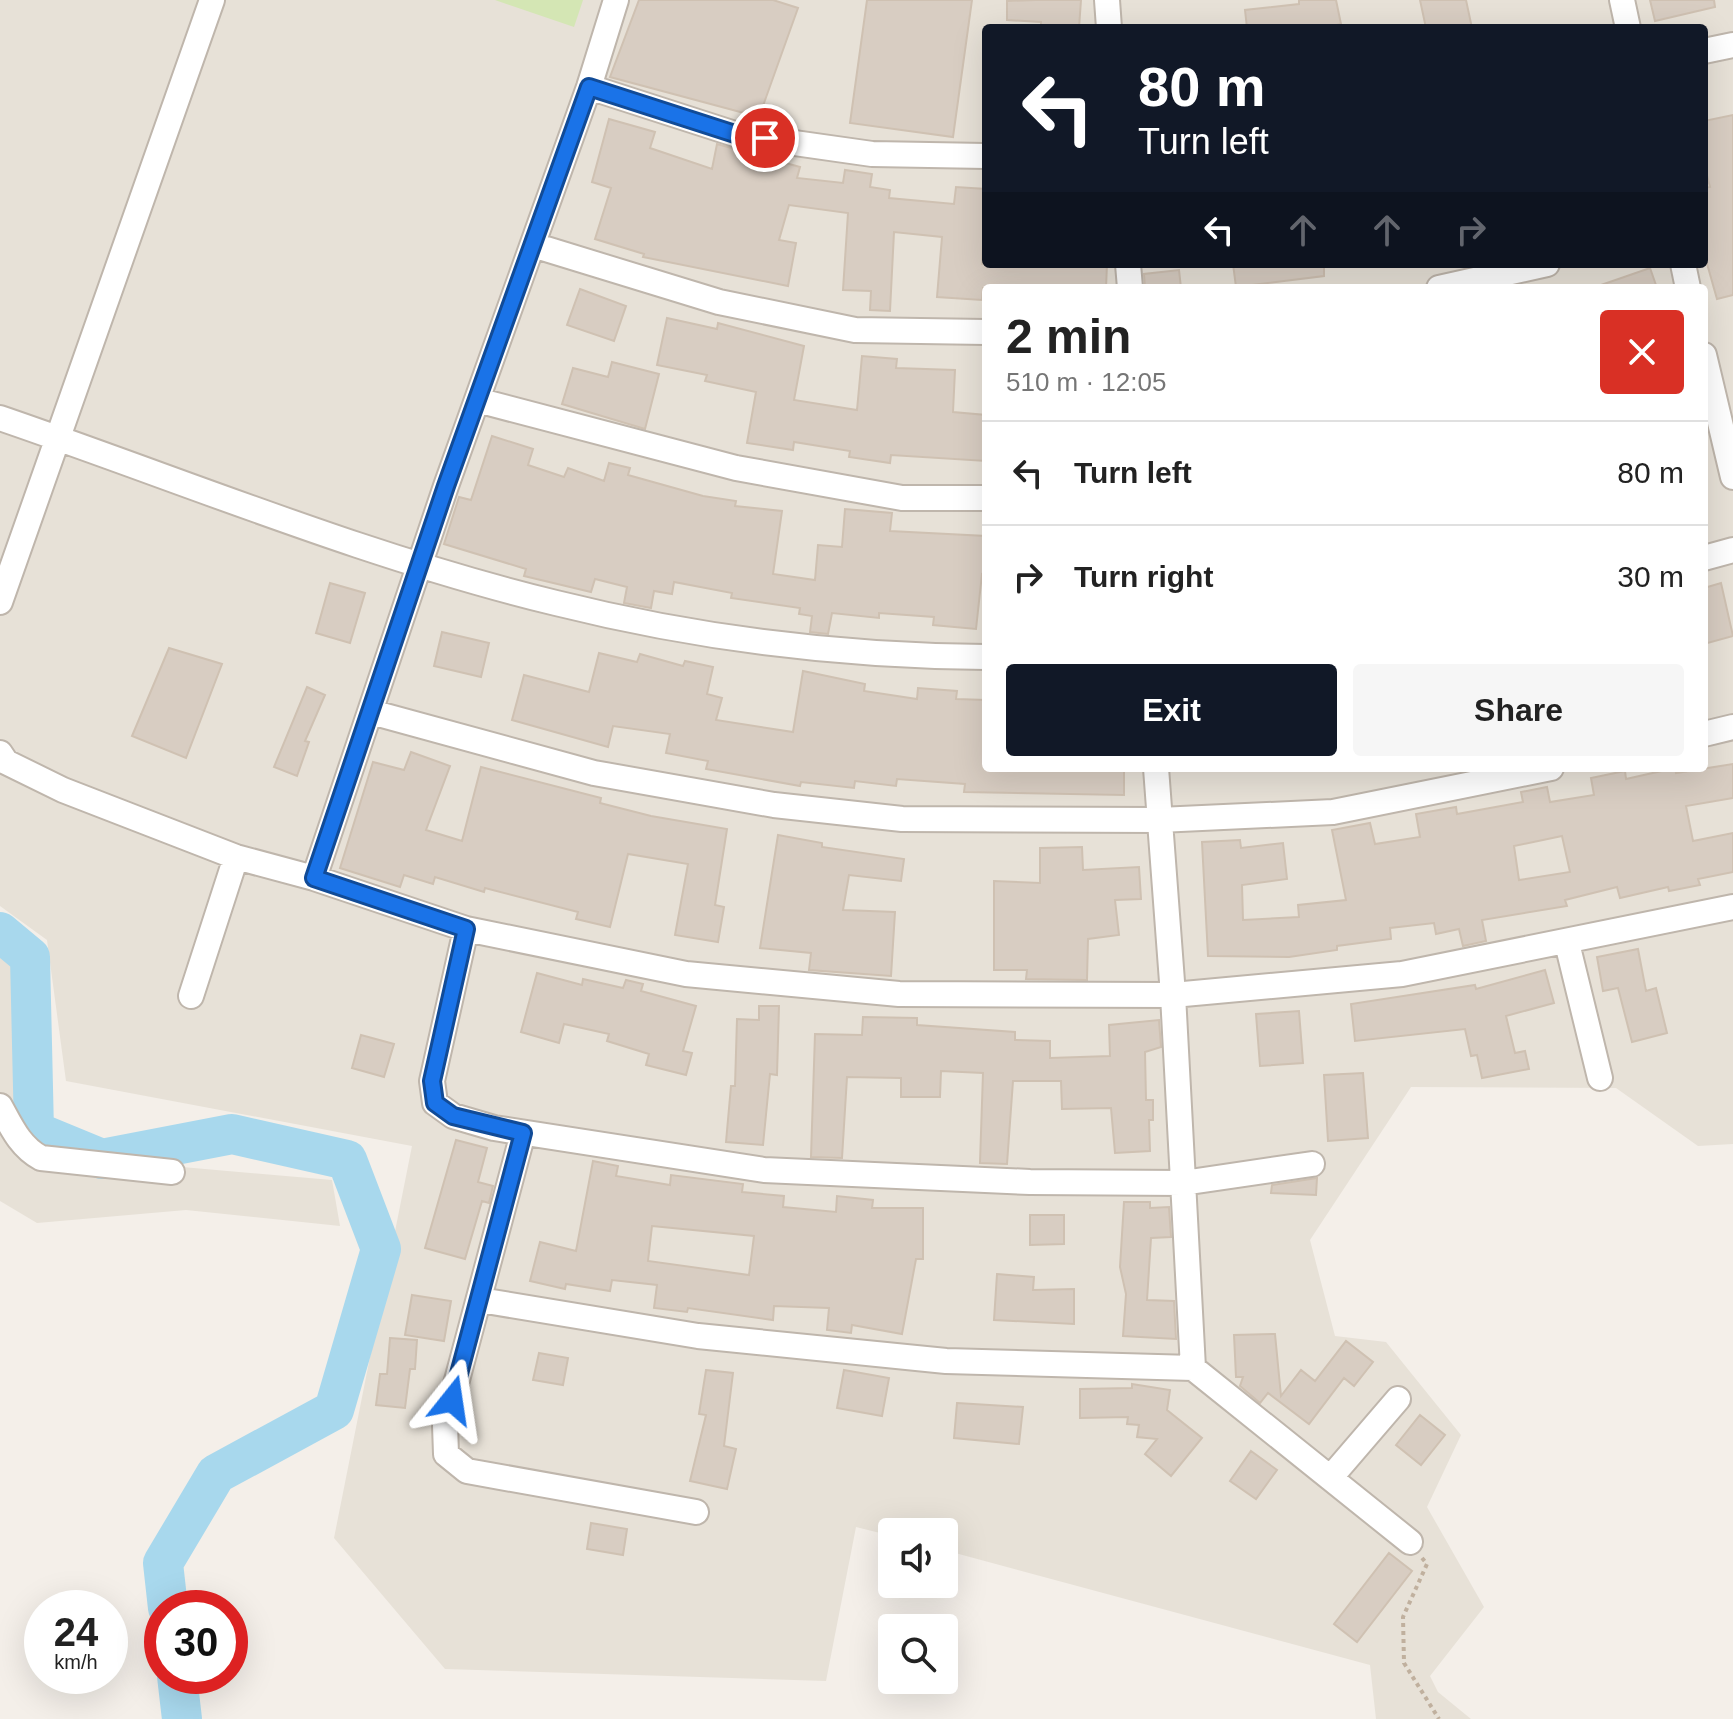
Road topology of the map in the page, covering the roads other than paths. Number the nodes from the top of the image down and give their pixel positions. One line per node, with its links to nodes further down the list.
1 (212, 0): 18 (street)
2 (616, 0): 9 (street)
3 (1107, 0): 5 (street)
4 (1622, 0): 6 (street)
5 (1109, 24)
6 (1627, 24)
7 (1733, 45): 8 (street)
8 (1708, 50)
9 (589, 87): 10 (street); 11 (street)
10 (982, 156)
11 (533, 245): 14 (street); 16 (street)
12 (1529, 268): 13 (street)
13 (1457, 284)
14 (982, 332)
15 (1708, 389): 19 (street)
16 (477, 400): 20 (street); 23 (street)
17 (0, 418): 18 (street)
18 (58, 438): 23 (street); 24 (street)
19 (1733, 477)
20 (982, 498)
21 (1733, 550): 22 (street)
22 (1708, 557)
23 (420, 564): 25 (street); 26 (street)
24 (0, 602)
25 (982, 657)
26 (371, 712): 32 (street); 34 (street)
27 (1733, 727): 28 (street)
28 (1708, 733)
29 (0, 753): 33 (street)
30 (1156, 772): 32 (street)
31 (1531, 772): 32 (street)
32 (1159, 820): 38 (street)
33 (236, 857): 34 (street); 39 (street)
34 (314, 878): 36 (street)
35 (1732, 913): 37 (street)
36 (466, 929): 38 (street); 42 (street)
37 (1567, 943): 38 (street); 40 (street)
38 (1173, 995): 45 (street)
39 (191, 996)
40 (1600, 1078)
41 (0, 1106): 44 (street)
42 (523, 1133): 45 (street); 46 (street)
43 (1312, 1164): 45 (street)
44 (172, 1172)
45 (1183, 1183): 47 (street)
46 (480, 1300): 47 (street); 50 (street)
47 (1193, 1368): 49 (street)
48 (1398, 1399): 49 (street)
49 (1331, 1477): 51 (street)
50 (696, 1512)
51 (1410, 1542)

